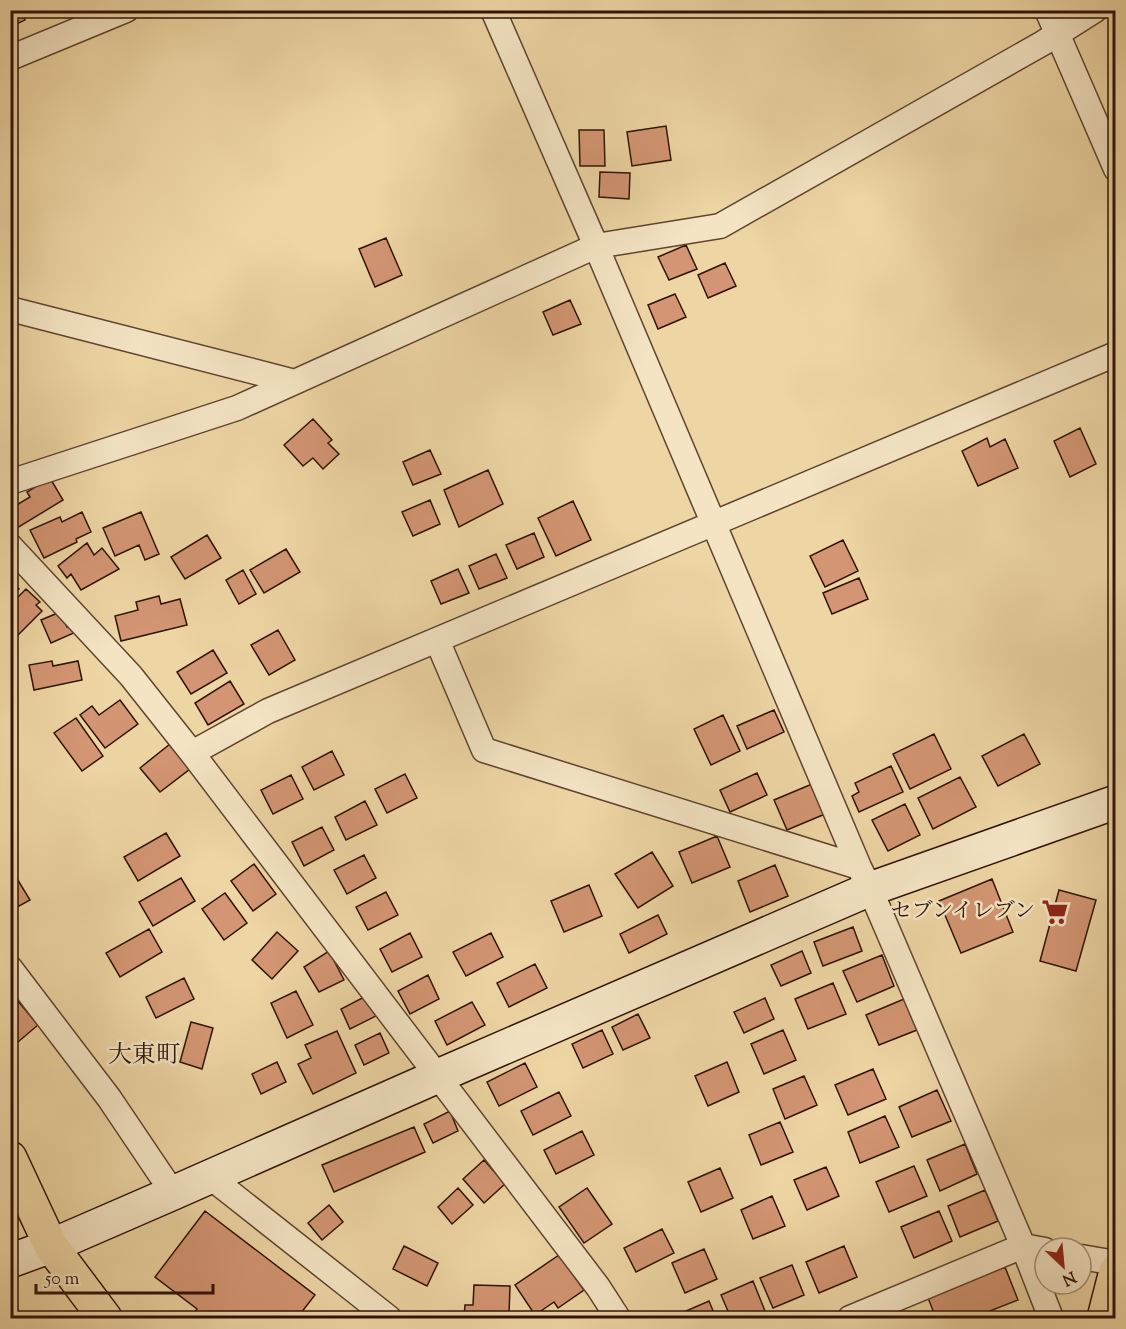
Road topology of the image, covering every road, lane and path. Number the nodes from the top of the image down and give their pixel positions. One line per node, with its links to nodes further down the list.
1 (126, 10): 6 (street)
2 (494, 10): 8 (street)
3 (1047, 10): 5 (street)
4 (1095, 10): 5 (street)
5 (1057, 34): 7 (street); 8 (street)
6 (10, 58)
7 (1116, 169)
8 (596, 246): 11 (street); 13 (street)
9 (10, 309): 11 (street)
10 (1116, 354): 13 (street)
11 (295, 382): 12 (street)
12 (10, 482)
13 (713, 524): 15 (street); 18 (street)
14 (10, 546): 16 (street)
15 (437, 640): 16 (street); 18 (street)
16 (192, 753): 20 (street)
17 (1116, 802): 18 (street)
18 (865, 878): 20 (street); 25 (street)
19 (10, 968): 23 (street)
20 (438, 1076): 22 (street); 34 (street)
21 (10, 1158): 24 (main road)
22 (209, 1176): 23 (street); 33 (street)
23 (172, 1193): 24 (street)
24 (51, 1245): 28 (street); 32 (main road)
25 (1033, 1246)
26 (1033, 1248): 35 (street)
27 (1093, 1259): 29 (street)
28 (10, 1261)
29 (1116, 1263)
30 (1116, 1271): 37 (main road)
31 (1046, 1296): 36 (street)
32 (105, 1318)
33 (389, 1318)
34 (618, 1318)
35 (850, 1318)
36 (1051, 1318)
37 (1104, 1318)

